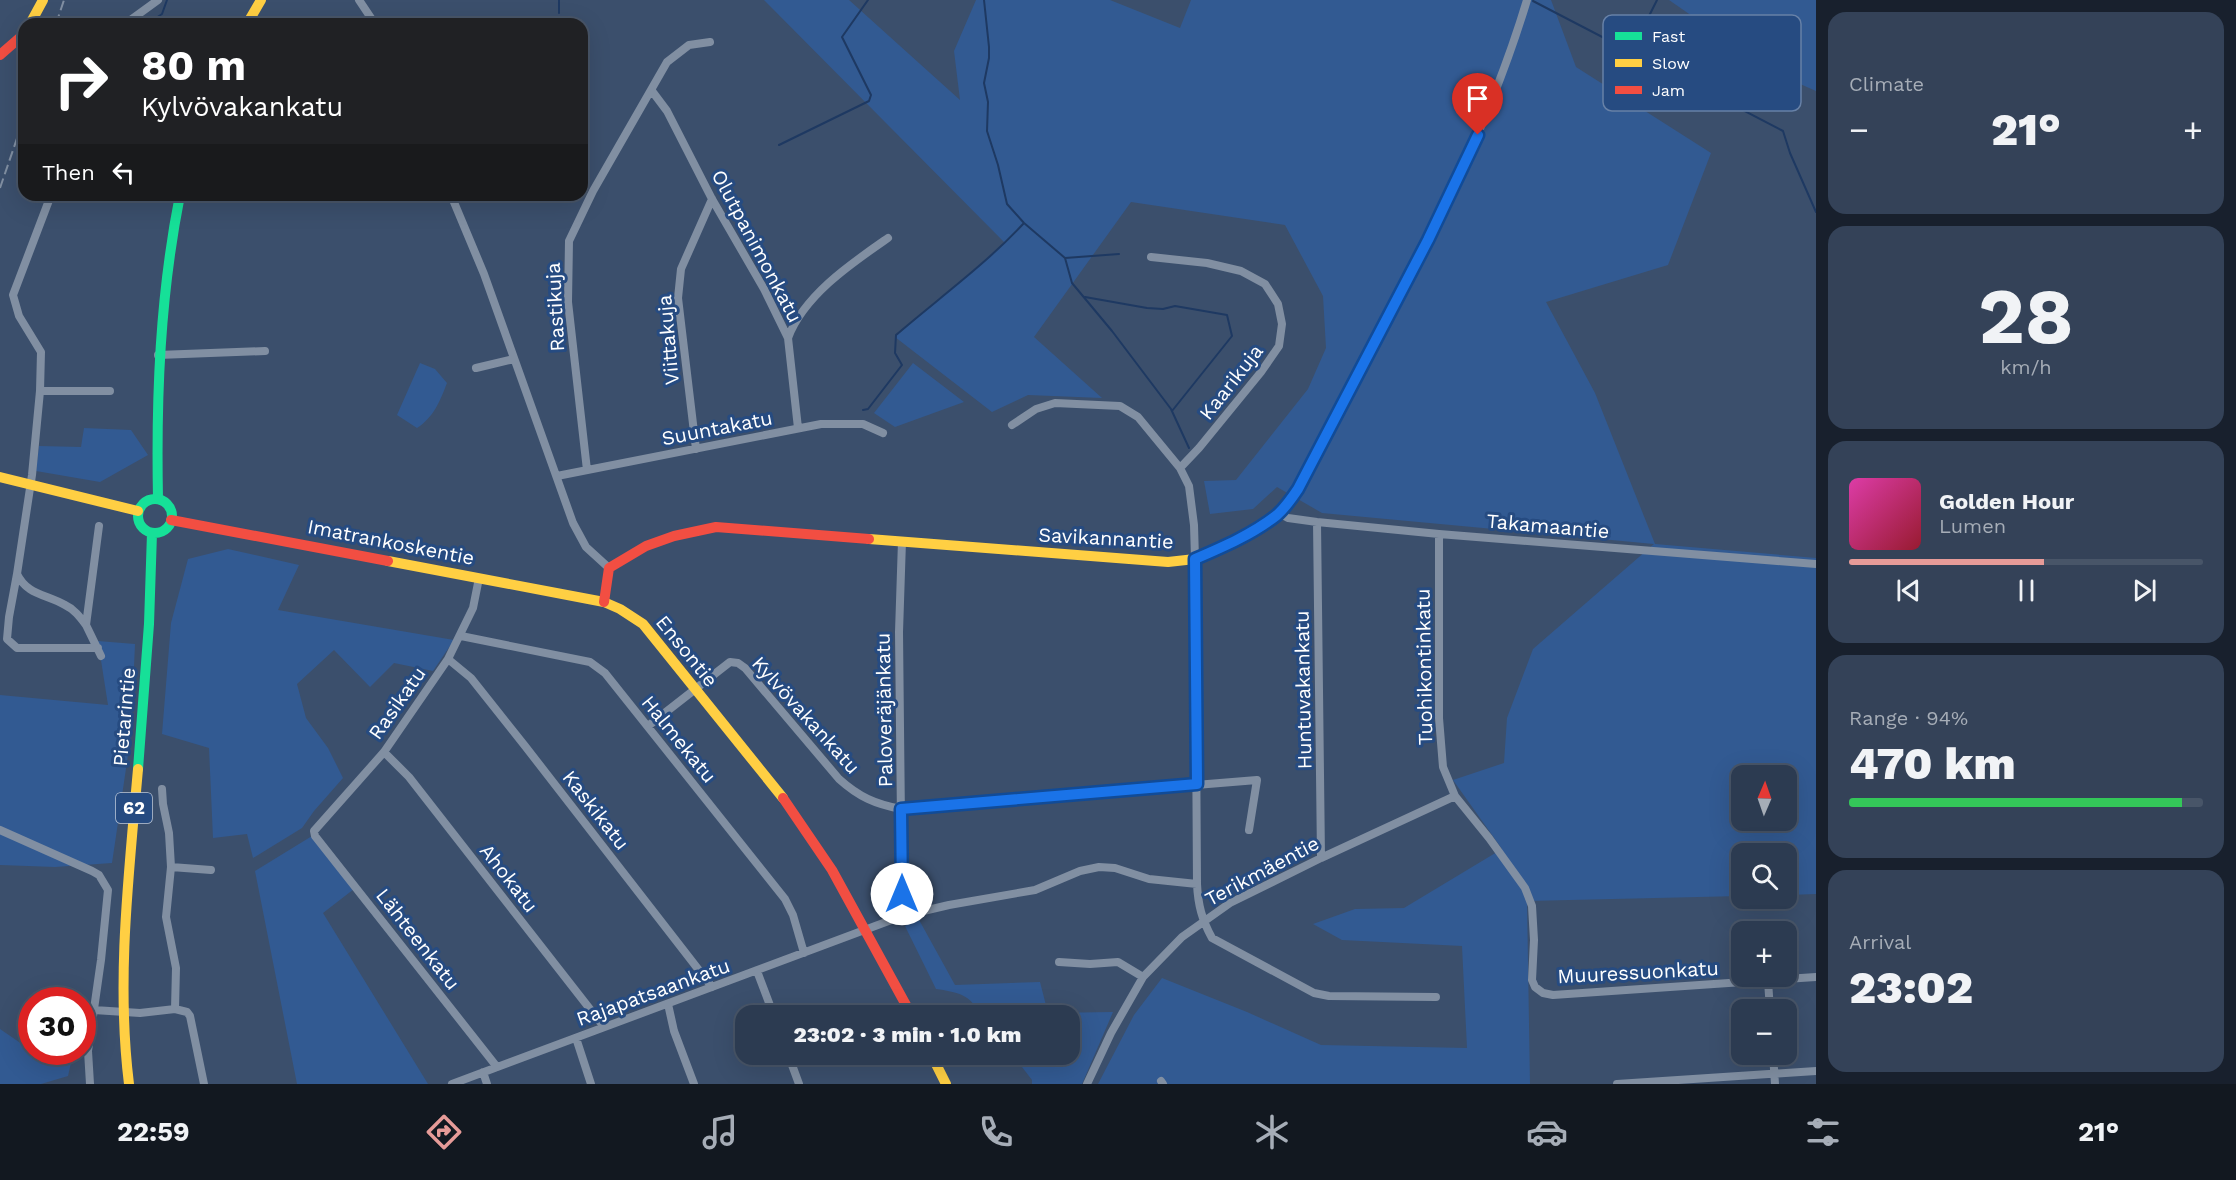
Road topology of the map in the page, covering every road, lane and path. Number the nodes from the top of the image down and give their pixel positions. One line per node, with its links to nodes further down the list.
1 (43, 0): 6 (street)
2 (158, 0): 7 (street)
3 (261, 0): 8 (street)
4 (359, 0): 9 (street)
5 (1527, 0): 38 (street, Savikannantie)
6 (33, 18)
7 (134, 18)
8 (251, 18)
9 (371, 18)
10 (18, 39): 12 (street)
11 (710, 42): 13 (street, Rastikuja)
12 (0, 55)
13 (652, 91): 14 (street, Olutpanimonkatu); 32 (street, Rastikuja)
14 (712, 199): 20 (street, Olutpanimonkatu); 30 (street, Viittakuja)
15 (49, 201): 25 (street)
16 (179, 201): 22 (street)
17 (454, 201): 23 (street)
18 (888, 238): 20 (street)
19 (1150, 257): 31 (street, Kaarikuja)
20 (788, 338): 28 (street, Olutpanimonkatu)
21 (265, 351): 22 (street)
22 (158, 355): 36 (street)
23 (514, 359): 24 (street); 33 (street)
24 (476, 368)
25 (40, 391): 26 (street); 35 (street)
26 (110, 391)
27 (1012, 425): 31 (street)
28 (798, 428): 29 (street, Suuntakatu); 30 (street, Suuntakatu)
29 (883, 433)
30 (696, 449): 32 (street, Suuntakatu)
31 (1180, 468): 45 (street)
32 (587, 470): 33 (street, Suuntakatu)
33 (556, 476): 47 (street)
34 (0, 477): 35 (street)
35 (30, 485): 37 (street); 48 (street)
36 (158, 499): 37 (street); 39 (street)
37 (138, 511): 42 (street)
38 (1279, 513): 40 (street, Takamaantie); 45 (street, Savikannantie)
39 (171, 520): 42 (street); 49 (street, Imatrankoskentie)
40 (1317, 522): 43 (street, Takamaantie); 64 (street, Huntuvakankatu)
41 (99, 526): 51 (street)
42 (153, 533): 87 (street, Pietarintie / 62)
43 (1439, 534): 46 (street, Takamaantie); 59 (street, Tuohikontinkatu)
44 (902, 541): 45 (street, Savikannantie); 47 (street, Savikannantie); 60 (street, Paloveräjänkatu)
45 (1195, 559): 57 (street)
46 (1816, 564)
47 (609, 568): 50 (street)
48 (17, 574): 51 (street); 51 (street)
49 (479, 578): 50 (street, Imatrankoskentie); 52 (street, Rasikatu)
50 (604, 602): 54 (street, Ensontie)
51 (86, 625)
52 (461, 636): 53 (street, Rasikatu); 55 (street, Halmekatu)
53 (448, 659): 56 (street, Rasikatu); 78 (street, Kaskikatu)
54 (695, 690): 55 (street, Kylvövakankatu); 60 (street, Kylvövakankatu); 70 (street, Ensontie)
55 (648, 726): 71 (street, Halmekatu)
56 (384, 752): 63 (street, Rasikatu); 88 (street, Ahokatu)
57 (1197, 784): 60 (street, Kylvövakankatu); 62 (street, Kylvövakankatu); 67 (street)
58 (162, 789): 65 (street)
59 (1455, 796): 64 (street, Terikmäentie); 79 (street, Tuohikontinkatu)
60 (901, 809): 68 (street, Paloveräjänkatu)
61 (0, 830): 80 (street)
62 (1249, 830)
63 (314, 831): 94 (street, Lähteenkatu)
64 (1321, 858): 69 (street, Terikmäentie)
65 (171, 867): 66 (street); 85 (street)
66 (211, 870)
67 (1197, 884): 68 (street, Rajapatsaankatu); 69 (street)
68 (902, 916): 70 (street, Rajapatsaankatu)
69 (1203, 922): 74 (street, Terikmäentie); 81 (street)
70 (865, 930): 71 (street, Rajapatsaankatu); 84 (street, Ensontie)
71 (804, 953): 73 (street, Rajapatsaankatu)
72 (1059, 962): 74 (street)
73 (757, 971): 78 (street, Rajapatsaankatu); 83 (street)
74 (1143, 977): 107 (street, Terikmäentie)
75 (1816, 977): 76 (street, Muuressuonkatu)
76 (1797, 979)
77 (1731, 983): 79 (street, Muuressuonkatu)
78 (712, 987): 82 (street, Rajapatsaankatu)
79 (1535, 987)
80 (96, 994)
81 (1436, 997)
82 (668, 1004): 88 (street, Rajapatsaankatu); 104 (street)
83 (770, 1005)
84 (906, 1005)
85 (175, 1009): 87 (street); 100 (street)
86 (96, 1010): 87 (street)
87 (124, 1013): 99 (street, Pietarintie / 62)
88 (604, 1027): 89 (street, Rajapatsaankatu)
89 (576, 1038): 94 (street, Rajapatsaankatu); 103 (street)
90 (89, 1065): 98 (street)
91 (792, 1065): 105 (street)
92 (936, 1065): 106 (street)
93 (1774, 1065): 97 (street)
94 (496, 1067): 96 (street, Rajapatsaankatu)
95 (1816, 1071): 97 (street)
96 (483, 1072): 101 (street, Rajapatsaankatu); 102 (street)
97 (1774, 1073): 108 (street); 109 (street)
98 (90, 1084)
99 (129, 1084)
100 (204, 1084)
101 (452, 1084)
102 (487, 1084)
103 (591, 1084)
104 (694, 1084)
105 (799, 1084)
106 (946, 1084)
107 (1087, 1084)
108 (1617, 1084)
109 (1775, 1084)

